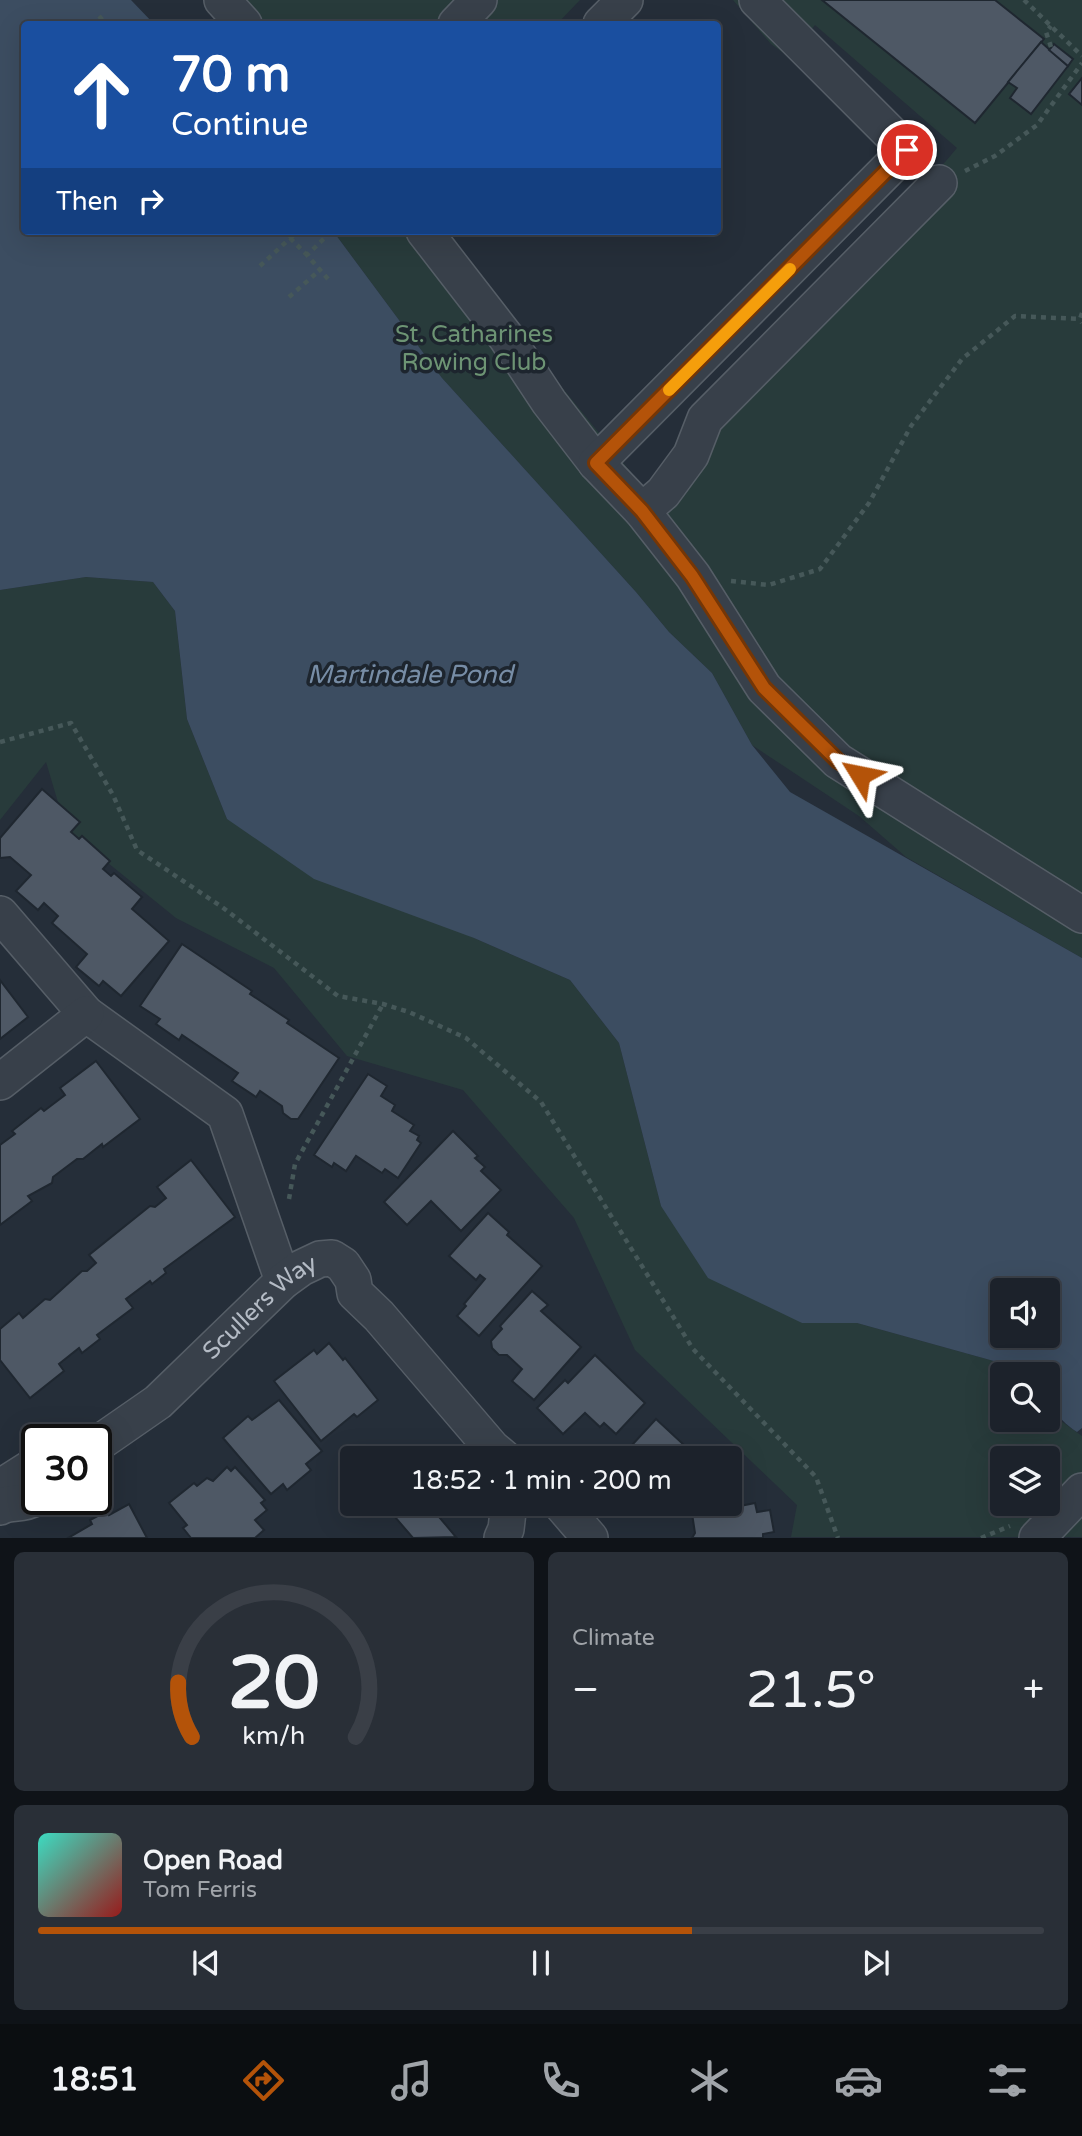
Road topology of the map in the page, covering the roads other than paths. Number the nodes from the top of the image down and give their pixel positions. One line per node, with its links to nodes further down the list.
1 (222, 0): 5 (street)
2 (479, 0): 6 (street)
3 (625, 0): 7 (street)
4 (757, 0): 10 (street)
5 (241, 21)
6 (459, 21)
7 (604, 21)
8 (939, 183): 11 (street)
9 (427, 235): 10 (street)
10 (596, 463): 11 (street)
11 (642, 511): 13 (street)
12 (0, 914): 14 (street)
13 (1082, 915)
14 (86, 1014): 15 (street); 16 (street)
15 (0, 1083)
16 (282, 1281): 17 (street, Scullers Way); 18 (street, Scullers Way)
17 (112, 1434)
18 (489, 1446)
19 (21, 1474): 21 (street)
20 (1082, 1491): 26 (street)
21 (14, 1503)
22 (508, 1516): 24 (street)
23 (571, 1516): 25 (street)
24 (502, 1538)
25 (590, 1538)
26 (1037, 1538)

